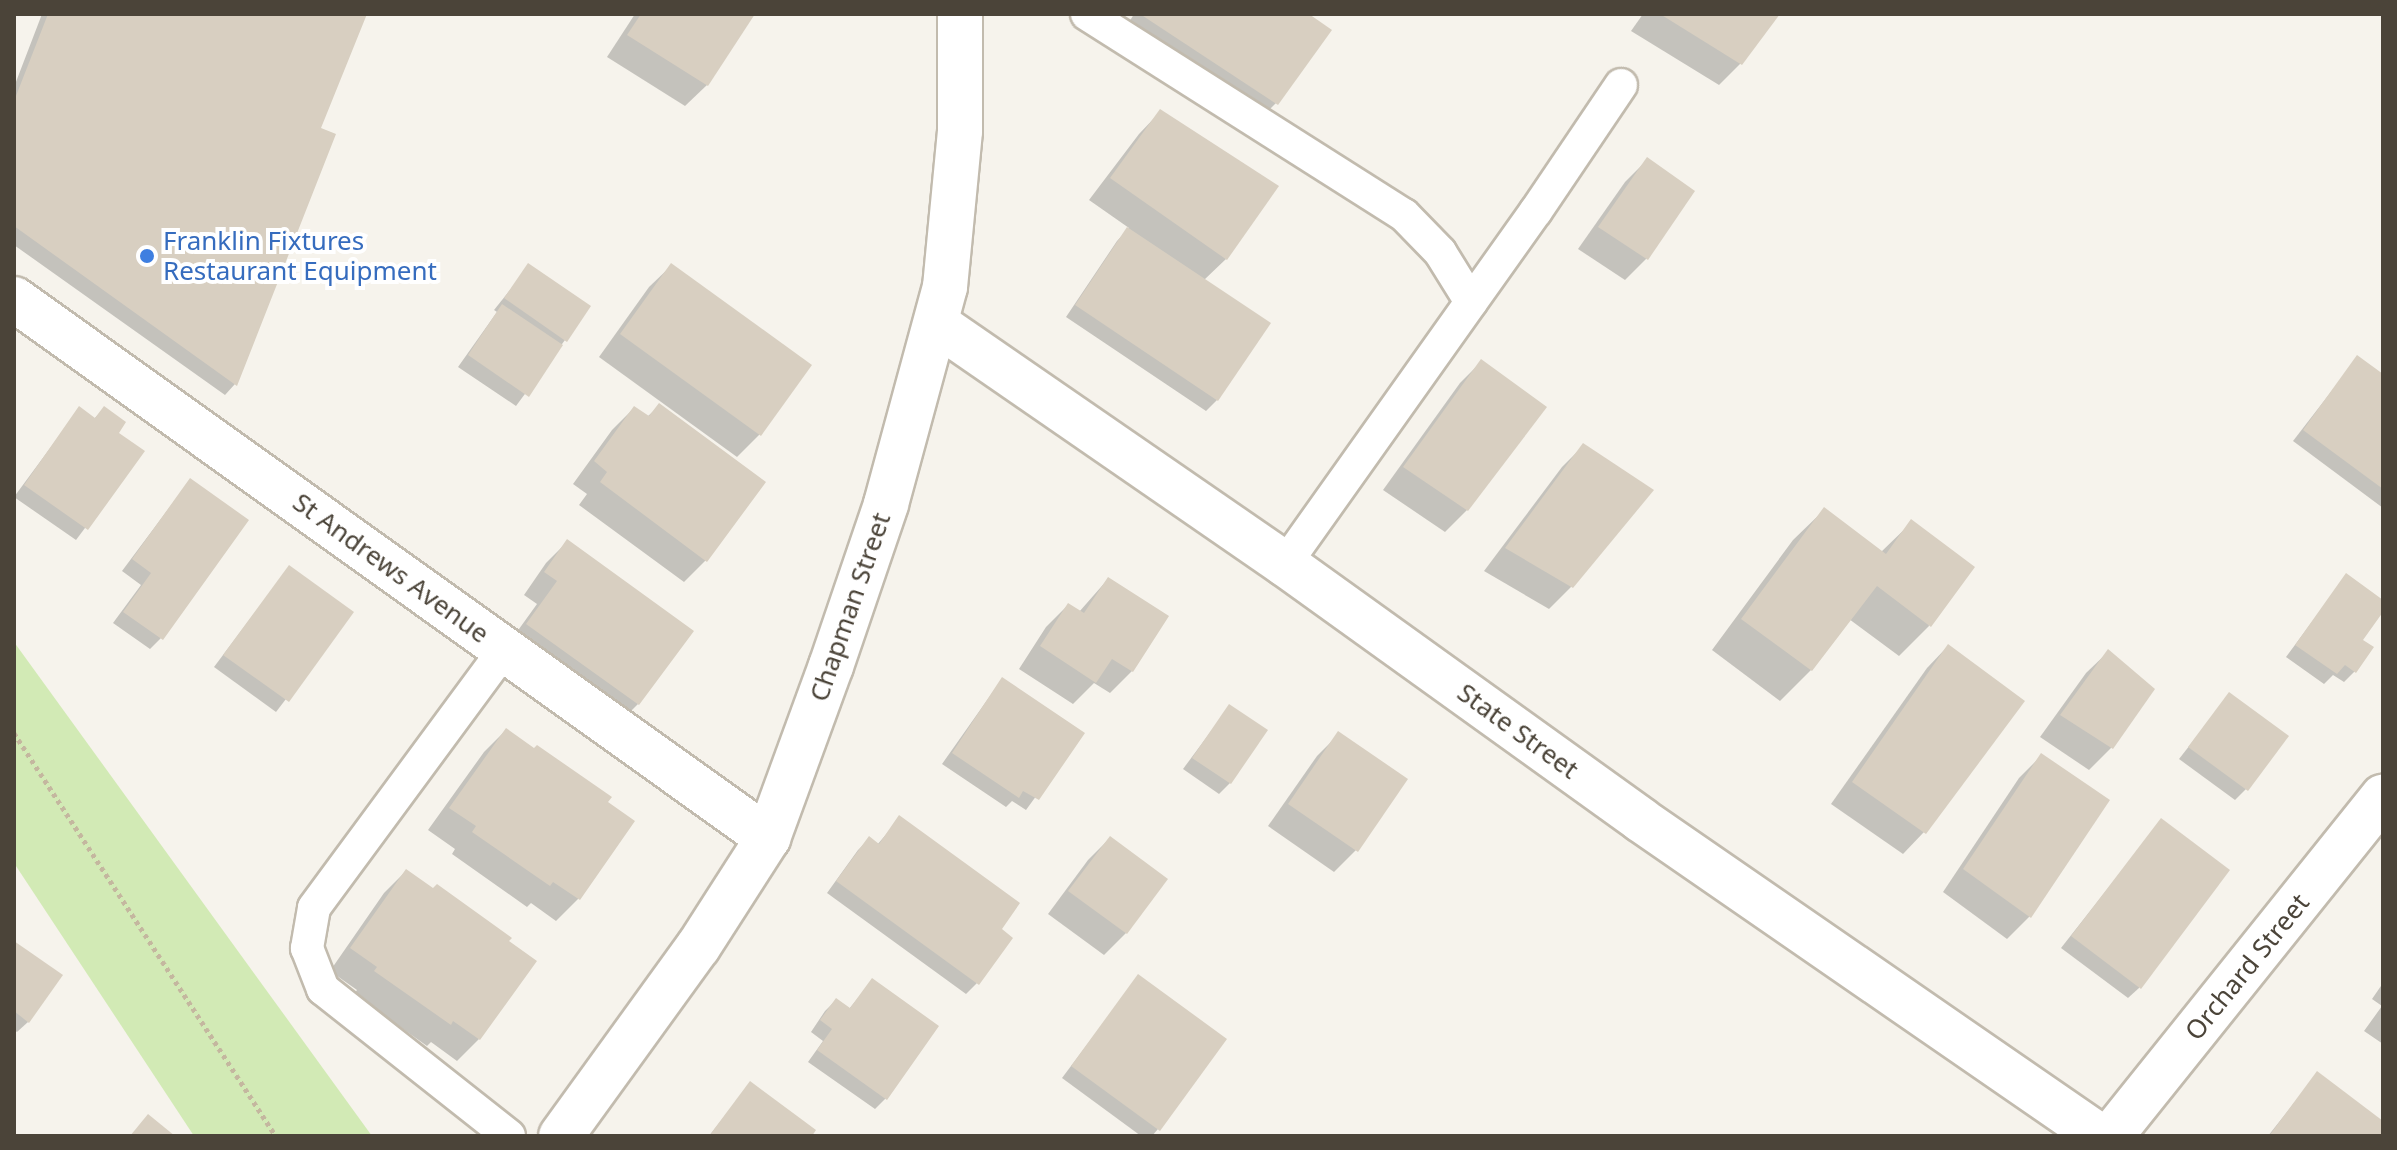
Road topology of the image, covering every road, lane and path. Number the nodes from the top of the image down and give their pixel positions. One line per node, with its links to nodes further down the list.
1 (960, 14): 6 (street, Chapman Street)
2 (1087, 14): 5 (lane)
3 (1621, 85): 5 (lane)
4 (14, 299): 8 (street, St Andrews Avenue)
5 (1471, 302): 7 (lane)
6 (937, 324): 7 (street, State Street); 11 (street, Chapman Street)
7 (1285, 564): 15 (street, State Street)
8 (504, 650): 11 (street, St Andrews Avenue); 13 (lane)
9 (14, 733): 12 (path)
10 (2383, 797): 16 (street, Orchard Street)
11 (768, 838): 14 (street, Chapman Street)
12 (276, 1136)
13 (509, 1136)
14 (561, 1136)
15 (2099, 1136)
16 (2111, 1136)

